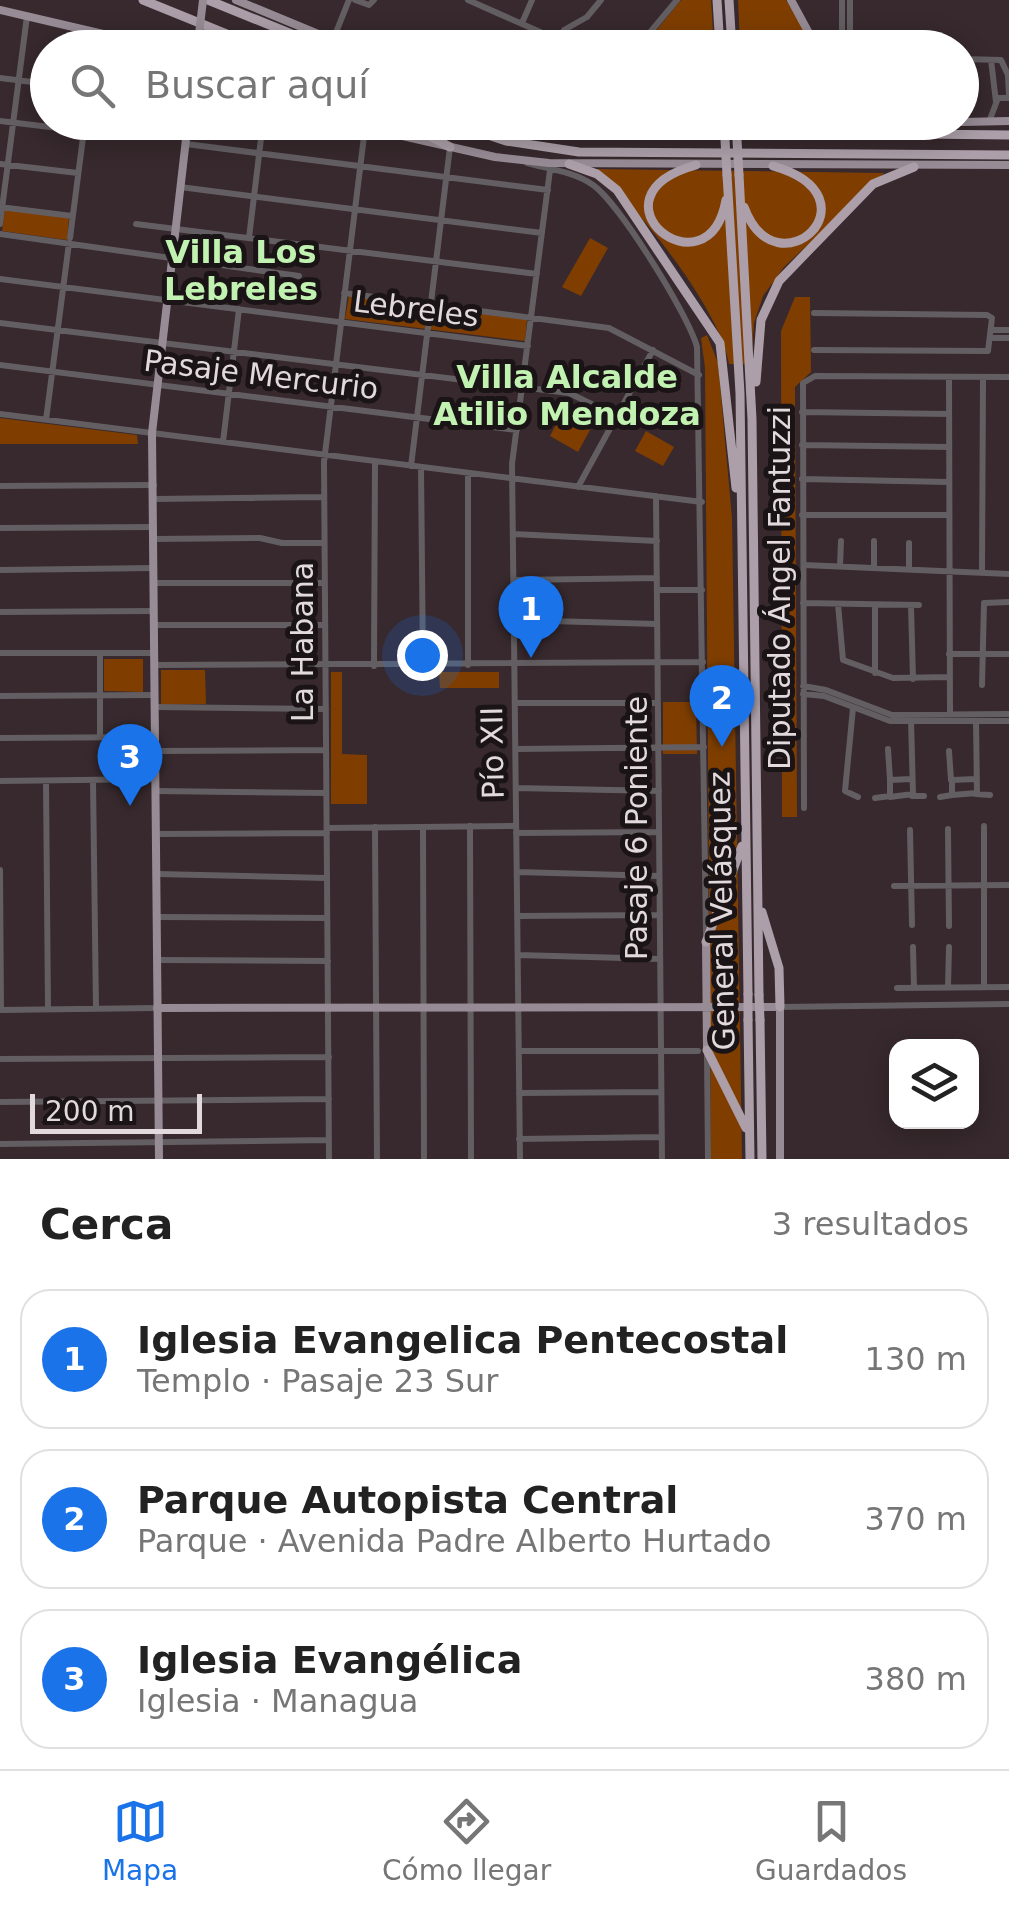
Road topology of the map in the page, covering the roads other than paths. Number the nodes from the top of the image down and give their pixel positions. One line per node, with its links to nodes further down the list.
1 (142, 0): 20 (highway)
2 (205, 0): 19 (main road, bridge); 21 (highway)
3 (352, 0): 4 (street); 23 (street)
4 (374, 0)
5 (468, 0): 17 (street)
6 (532, 0): 17 (street)
7 (600, 0): 25 (street)
8 (677, 0): 26 (street)
9 (717, 0): 27 (highway)
10 (729, 0): 28 (highway)
11 (791, 0): 29 (main road)
12 (842, 0): 30 (street)
13 (850, 0): 31 (street)
14 (239, 1): 22 (main road)
15 (0, 10): 16 (main road)
16 (27, 16): 18 (main road); 35 (street)
17 (522, 24): 24 (street)
18 (86, 30)
19 (200, 30)
20 (216, 30)
21 (290, 30)
22 (300, 30)
23 (337, 30)
24 (536, 30)
25 (564, 30)
26 (652, 30)
27 (719, 30)
28 (731, 30)
29 (808, 30)
30 (842, 30)
31 (850, 30)
32 (979, 60): 33 (street)
33 (992, 60): 37 (street); 38 (street)
34 (0, 78): 35 (street)
35 (18, 80): 36 (street); 43 (street)
36 (30, 82)
37 (1009, 96): 38 (street)
38 (996, 102): 42 (street)
39 (0, 121): 43 (street)
40 (1009, 121): 42 (main road)
41 (979, 122): 42 (main road)
42 (989, 122)
43 (13, 123): 44 (street); 61 (street)
44 (30, 124)
45 (979, 135): 46 (highway)
46 (1009, 135)
47 (82, 140): 69 (street)
48 (186, 140): 56 (main road)
49 (261, 140): 58 (street)
50 (363, 140): 65 (street, La Habana)
51 (419, 140): 57 (main road)
52 (437, 140): 57 (highway)
53 (503, 140): 59 (highway)
54 (727, 140): 70 (highway, General Velásquez, bridge)
55 (735, 140): 70 (highway, General Velásquez, bridge)
56 (186, 144): 58 (street); 72 (main road)
57 (450, 147): 60 (main road); 71 (street)
58 (259, 153): 65 (street); 76 (street)
59 (1009, 156)
60 (516, 160): 62 (main road); 68 (street)
61 (4, 164): 69 (street); 77 (street)
62 (568, 164): 64 (main road); 154 (highway)
63 (1009, 164): 67 (main road)
64 (696, 165): 66 (main road); 73 (highway)
65 (360, 166): 71 (street); 78 (street, La Habana)
66 (773, 166): 67 (main road); 75 (highway)
67 (914, 167): 130 (highway)
68 (550, 170): 74 (street, Pío XII); 117 (street)
69 (78, 173): 79 (street)
70 (733, 175): 73 (highway, General Velásquez); 75 (highway, General Velásquez)
71 (446, 177): 74 (street); 80 (street)
72 (180, 187): 76 (street); 83 (main road)
73 (728, 187): 154 (highway, General Velásquez)
74 (548, 190): 84 (street, Pío XII)
75 (740, 194): 130 (highway, General Velásquez)
76 (254, 196): 78 (street); 86 (street)
77 (1, 207): 79 (street); 81 (street)
78 (355, 209): 80 (street); 88 (street, La Habana)
79 (72, 216): 87 (street)
80 (440, 220): 84 (street); 90 (street)
81 (0, 224)
82 (136, 224): 83 (street)
83 (175, 229): 86 (street); 89 (main road)
84 (542, 233): 91 (street, Pío XII)
85 (0, 234): 87 (street)
86 (248, 238): 88 (street)
87 (70, 240): 89 (street); 94 (street)
88 (350, 250): 90 (street); 95 (street, La Habana)
89 (172, 257): 92 (street); 96 (main road)
90 (435, 261): 91 (street); 97 (street)
91 (537, 274): 100 (street, Pío XII)
92 (299, 276)
93 (0, 279): 94 (street, Lebreles)
94 (63, 287): 96 (street, Lebreles); 103 (street)
95 (344, 293): 97 (street); 101 (street, La Habana)
96 (166, 300): 98 (street, Lebreles); 108 (main road)
97 (430, 304): 100 (street); 105 (street)
98 (239, 309): 101 (street, Lebreles); 112 (street)
99 (814, 313): 106 (street)
100 (532, 318): 109 (street, Pío XII); 110 (street)
101 (341, 322): 105 (street, Lebreles); 113 (street, La Habana)
102 (0, 323): 103 (street)
103 (58, 330): 108 (street); 115 (street)
104 (1009, 330): 106 (street)
105 (426, 332): 109 (street, Lebreles); 116 (street)
106 (993, 334): 107 (street); 111 (street)
107 (1009, 338)
108 (161, 343): 112 (street); 121 (main road)
109 (528, 346): 122 (street, Pío XII)
110 (653, 350): 117 (street); 128 (street)
111 (814, 350)
112 (234, 352): 113 (street); 123 (street)
113 (336, 364): 116 (street); 124 (street, La Habana)
114 (0, 365): 115 (street, Pasaje Mercurio)
115 (52, 372): 121 (street, Pasaje Mercurio); 131 (street)
116 (421, 375): 122 (street); 129 (street)
117 (699, 375): 151 (street)
118 (949, 376): 119 (street); 125 (street, Diputado Ángel Fantuzzi); 127 (street)
119 (983, 377): 120 (street); 171 (street)
120 (1009, 377)
121 (156, 384): 123 (street, Pasaje Mercurio); 133 (main road)
122 (523, 387): 128 (street); 132 (street, Pío XII)
123 (229, 394): 124 (street, Pasaje Mercurio); 134 (street)
124 (330, 406): 129 (street, Pasaje Mercurio); 137 (street, La Habana)
125 (802, 412): 127 (street); 135 (street, Diputado Ángel Fantuzzi)
126 (0, 414): 131 (street)
127 (949, 414): 136 (street)
128 (616, 416): 147 (street)
129 (416, 417): 132 (street, Pasaje Mercurio); 139 (street)
130 (752, 419): 273 (highway, General Velásquez)
131 (46, 420): 133 (street)
132 (517, 430): 142 (street, Pío XII)
133 (152, 433): 134 (street); 145 (main road)
134 (223, 442): 137 (street)
135 (802, 445): 136 (street); 143 (street, Diputado Ángel Fantuzzi)
136 (948, 447): 144 (street)
137 (324, 455): 138 (street); 149 (street, La Habana)
138 (375, 461): 139 (street); 201 (street)
139 (410, 466): 140 (street)
140 (421, 467): 141 (street); 202 (street)
141 (468, 473): 142 (street); 198 (street)
142 (512, 478): 147 (street); 157 (street, Pío XII)
143 (802, 480): 144 (street); 152 (street, Diputado Ángel Fantuzzi)
144 (948, 482): 153 (street)
145 (154, 485): 146 (street); 150 (main road)
146 (0, 486)
147 (578, 486): 148 (street)
148 (656, 496): 151 (street); 159 (street, Pasaje 6 Poniente)
149 (324, 497): 150 (street); 163 (street, La Habana)
150 (154, 499): 155 (main road)
151 (702, 502): 178 (street)
152 (802, 515): 153 (street); 164 (street, Diputado Ángel Fantuzzi)
153 (948, 515): 170 (street)
154 (741, 523): 252 (highway, General Velásquez)
155 (154, 527): 156 (street); 158 (main road)
156 (0, 528)
157 (513, 534): 159 (street); 174 (street, Pío XII)
158 (154, 539): 163 (street); 166 (main road)
159 (656, 541): 173 (street, Pasaje 6 Poniente)
160 (840, 541): 165 (street)
161 (874, 541): 167 (street)
162 (909, 542): 168 (street)
163 (324, 543): 176 (street, La Habana)
164 (804, 565): 165 (street); 180 (street, Diputado Ángel Fantuzzi)
165 (840, 566): 167 (street)
166 (154, 568): 169 (street); 175 (main road)
167 (874, 568): 168 (street)
168 (908, 569): 170 (street)
169 (0, 570)
170 (948, 570): 171 (street); 192 (street)
171 (982, 572): 172 (street)
172 (1009, 574)
173 (657, 578): 174 (street); 177 (street, Pasaje 6 Poniente)
174 (514, 580): 185 (street, Pío XII)
175 (154, 583): 176 (street); 183 (main road)
176 (325, 583): 187 (street, La Habana)
177 (657, 590): 178 (street); 186 (street, Pasaje 6 Poniente)
178 (702, 590): 196 (street)
179 (1009, 602): 193 (street)
180 (803, 603): 181 (street); 207 (street, Diputado Ángel Fantuzzi)
181 (838, 604): 182 (street); 203 (street)
182 (875, 605): 203 (street); 205 (street)
183 (154, 611): 184 (street); 188 (main road)
184 (0, 612)
185 (514, 620): 186 (street); 199 (street, Pío XII)
186 (657, 624): 195 (street, Pasaje 6 Poniente)
187 (325, 625): 188 (street); 200 (street, La Habana)
188 (155, 626): 191 (main road)
189 (0, 653): 190 (street)
190 (100, 653): 191 (street); 208 (street)
191 (155, 653): 197 (main road)
192 (949, 654): 193 (street); 204 (street)
193 (982, 654): 194 (street); 206 (street)
194 (1009, 654)
195 (658, 662): 196 (street); 199 (street); 212 (street, Pasaje 6 Poniente)
196 (703, 662): 223 (street)
197 (155, 665): 200 (street); 209 (main road)
198 (468, 665): 199 (street); 202 (street)
199 (514, 665): 211 (street, Pío XII)
200 (325, 666): 201 (street); 215 (street, La Habana)
201 (374, 666): 202 (street)
202 (422, 666)
203 (875, 673): 205 (street)
204 (950, 677): 205 (street); 216 (street)
205 (913, 679)
206 (982, 686)
207 (804, 690): 213 (street); 251 (street, Diputado Ángel Fantuzzi)
208 (100, 695): 209 (street); 210 (street); 222 (street)
209 (155, 695): 214 (main road)
210 (0, 696)
211 (515, 703): 212 (street); 224 (street, Pío XII)
212 (658, 703): 225 (street, Pasaje 6 Poniente)
213 (855, 705): 218 (street); 249 (street)
214 (155, 707): 215 (street); 220 (main road)
215 (326, 709): 227 (street, La Habana)
216 (950, 714): 218 (street); 219 (street)
217 (1009, 717): 219 (street)
218 (911, 718): 219 (street); 230 (street)
219 (976, 718): 231 (street)
220 (156, 737): 222 (street); 228 (main road)
221 (0, 738): 222 (street)
222 (100, 738)
223 (704, 747): 225 (street); 280 (street)
224 (516, 748): 225 (street); 238 (street, Pío XII)
225 (658, 748): 240 (street, Pasaje 6 Poniente)
226 (888, 749): 234 (street)
227 (326, 750): 228 (street); 241 (street, La Habana)
228 (156, 751): 233 (main road)
229 (949, 751): 237 (street)
230 (911, 779): 234 (street); 245 (street)
231 (976, 779): 237 (street); 242 (street)
232 (93, 780): 233 (street); 236 (street); 304 (street)
233 (156, 780): 239 (main road)
234 (890, 780): 244 (street)
235 (0, 781): 236 (street)
236 (46, 781): 303 (street)
237 (950, 781): 247 (street)
238 (516, 788): 240 (street); 257 (street, Pío XII)
239 (156, 791): 241 (street); 262 (main road)
240 (659, 791): 261 (street, Pasaje 6 Poniente)
241 (326, 793): 259 (street, La Habana)
242 (976, 794): 243 (street); 247 (street)
243 (990, 795)
244 (890, 796): 245 (street); 250 (street)
245 (912, 796): 246 (street)
246 (924, 796)
247 (952, 796): 248 (street)
248 (940, 797)
249 (858, 798)
250 (875, 798)
251 (804, 808)
252 (746, 824): 280 (highway); 292 (highway, General Velásquez)
253 (470, 826): 256 (street); 257 (street); 299 (street)
254 (984, 826): 272 (street)
255 (375, 827): 256 (street); 259 (street); 297 (street)
256 (423, 827): 298 (street)
257 (516, 829): 261 (street); 264 (street, Pío XII)
258 (948, 829): 271 (street)
259 (327, 830): 262 (street); 267 (street, La Habana)
260 (910, 830): 270 (street)
261 (659, 832): 266 (street, Pasaje 6 Poniente)
262 (156, 834): 265 (main road)
263 (0, 870): 305 (street)
264 (517, 872): 266 (street); 275 (street, Pío XII)
265 (156, 874): 267 (street); 276 (main road)
266 (660, 876): 274 (street, Pasaje 6 Poniente)
267 (327, 878): 277 (street, La Habana)
268 (1009, 885): 272 (street)
269 (894, 886): 270 (street)
270 (912, 886): 271 (street); 278 (street)
271 (950, 886): 272 (street); 279 (street)
272 (985, 886): 289 (street)
273 (758, 890): 292 (highway, General Velásquez); 300 (highway)
274 (660, 915): 275 (street); 284 (street, Pasaje 6 Poniente)
275 (517, 916): 283 (street, Pío XII)
276 (157, 917): 277 (street); 285 (main road)
277 (327, 918): 286 (street, La Habana)
278 (912, 926)
279 (949, 926)
280 (706, 942): 296 (main road)
281 (913, 947): 291 (street)
282 (948, 948): 288 (street)
283 (518, 955): 284 (street); 295 (street, Pío XII)
284 (660, 959): 293 (street, Pasaje 6 Poniente)
285 (157, 960): 286 (street); 301 (main road)
286 (328, 961): 302 (street, La Habana)
287 (1009, 986): 289 (street)
288 (948, 987): 289 (street); 291 (street)
289 (984, 987)
290 (897, 988): 291 (street)
291 (914, 988)
292 (754, 994): 306 (highway, General Velásquez, bridge)
293 (660, 1004): 295 (main road); 296 (main road); 307 (street, Pasaje 6 Poniente)
294 (1009, 1004): 300 (street)
295 (518, 1005): 299 (main road); 309 (street, Pío XII)
296 (706, 1005): 300 (main road); 308 (main road)
297 (376, 1006): 298 (main road); 302 (main road); 326 (street)
298 (423, 1006): 299 (main road); 327 (street)
299 (470, 1006): 328 (street)
300 (780, 1007): 334 (main road)
301 (158, 1008): 302 (main road); 304 (street); 311 (main road)
302 (328, 1008): 310 (street, La Habana)
303 (48, 1009): 304 (street); 305 (street)
304 (96, 1009)
305 (1, 1010)
306 (754, 1020): 323 (highway, General Velásquez); 333 (highway, General Velásquez)
307 (661, 1050): 308 (street); 309 (street); 313 (street, Pasaje 6 Poniente)
308 (702, 1050): 323 (highway); 331 (street)
309 (518, 1051): 314 (street, Pío XII)
310 (328, 1057): 311 (street); 315 (street, La Habana)
311 (158, 1058): 312 (street); 316 (main road)
312 (0, 1059)
313 (661, 1092): 314 (street); 319 (street, Pasaje 6 Poniente)
314 (519, 1093): 318 (street, Pío XII)
315 (329, 1099): 316 (street); 320 (street, La Habana)
316 (158, 1100): 317 (street); 321 (main road)
317 (0, 1102)
318 (519, 1138): 319 (street); 329 (street, Pío XII)
319 (662, 1138): 330 (street, Pasaje 6 Poniente)
320 (329, 1140): 321 (street); 325 (street, La Habana)
321 (158, 1142): 322 (street); 324 (main road)
322 (0, 1144)
323 (750, 1144): 332 (highway, General Velásquez)
324 (159, 1159)
325 (330, 1159)
326 (377, 1159)
327 (424, 1159)
328 (471, 1159)
329 (520, 1159)
330 (662, 1159)
331 (708, 1159)
332 (750, 1159)
333 (762, 1159)
334 (780, 1159)

